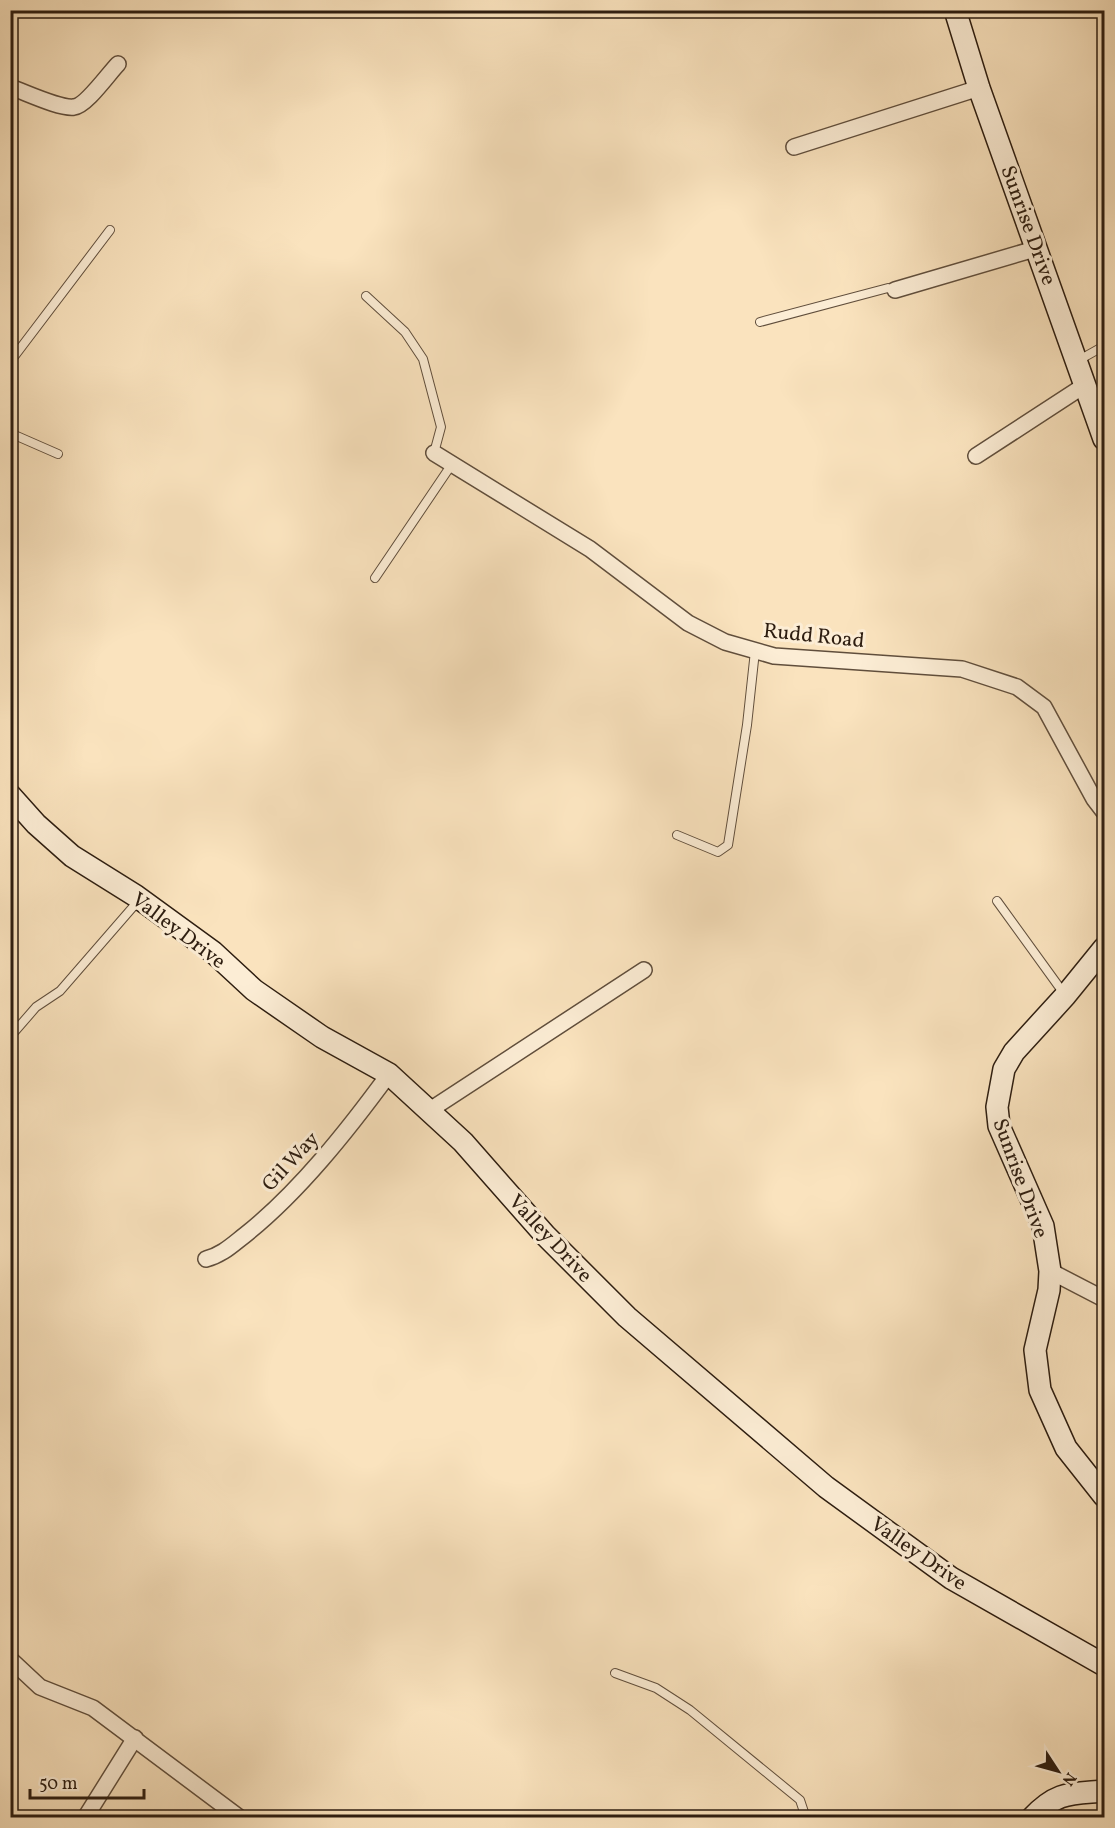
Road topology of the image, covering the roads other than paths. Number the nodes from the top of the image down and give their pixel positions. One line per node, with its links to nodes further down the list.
1 (955, 10): 4 (street, Sunrise Drive)
2 (118, 64): 3 (street)
3 (10, 87)
4 (979, 88): 5 (street); 7 (street, Sunrise Drive)
5 (794, 147)
6 (110, 230): 13 (lane)
7 (1038, 248): 8 (street); 12 (street, Sunrise Drive)
8 (895, 290): 10 (lane)
9 (366, 296): 17 (lane)
10 (760, 322)
11 (1104, 346): 12 (lane)
12 (1077, 361): 14 (street, Sunrise Drive)
13 (10, 362)
14 (1085, 385): 16 (street, Sunrise Drive); 19 (street)
15 (10, 433): 18 (lane)
16 (1104, 439)
17 (434, 453): 20 (street, Rudd Road)
18 (58, 454)
19 (976, 456)
20 (452, 464): 21 (lane); 22 (street, Rudd Road)
21 (375, 578)
22 (755, 651): 24 (street, Rudd Road); 25 (lane)
23 (10, 795): 26 (street, Valley Drive)
24 (1104, 812)
25 (678, 835)
26 (140, 899): 31 (lane); 32 (street, Valley Drive)
27 (997, 901): 30 (lane)
28 (1104, 948): 30 (street, Sunrise Drive)
29 (644, 970): 33 (street)
30 (1065, 996): 35 (street, Sunrise Drive)
31 (10, 1037)
32 (389, 1074): 33 (street, Valley Drive); 34 (street, Gil Way)
33 (430, 1110): 39 (street, Valley Drive)
34 (206, 1259)
35 (1050, 1271): 36 (street); 37 (street, Sunrise Drive)
36 (1104, 1299)
37 (1104, 1496)
38 (10, 1659): 41 (street)
39 (1104, 1665)
40 (615, 1673): 45 (lane)
41 (135, 1738): 43 (street); 44 (street)
42 (1104, 1791): 46 (street)
43 (85, 1818)
44 (240, 1818)
45 (806, 1818)
46 (1032, 1818)

